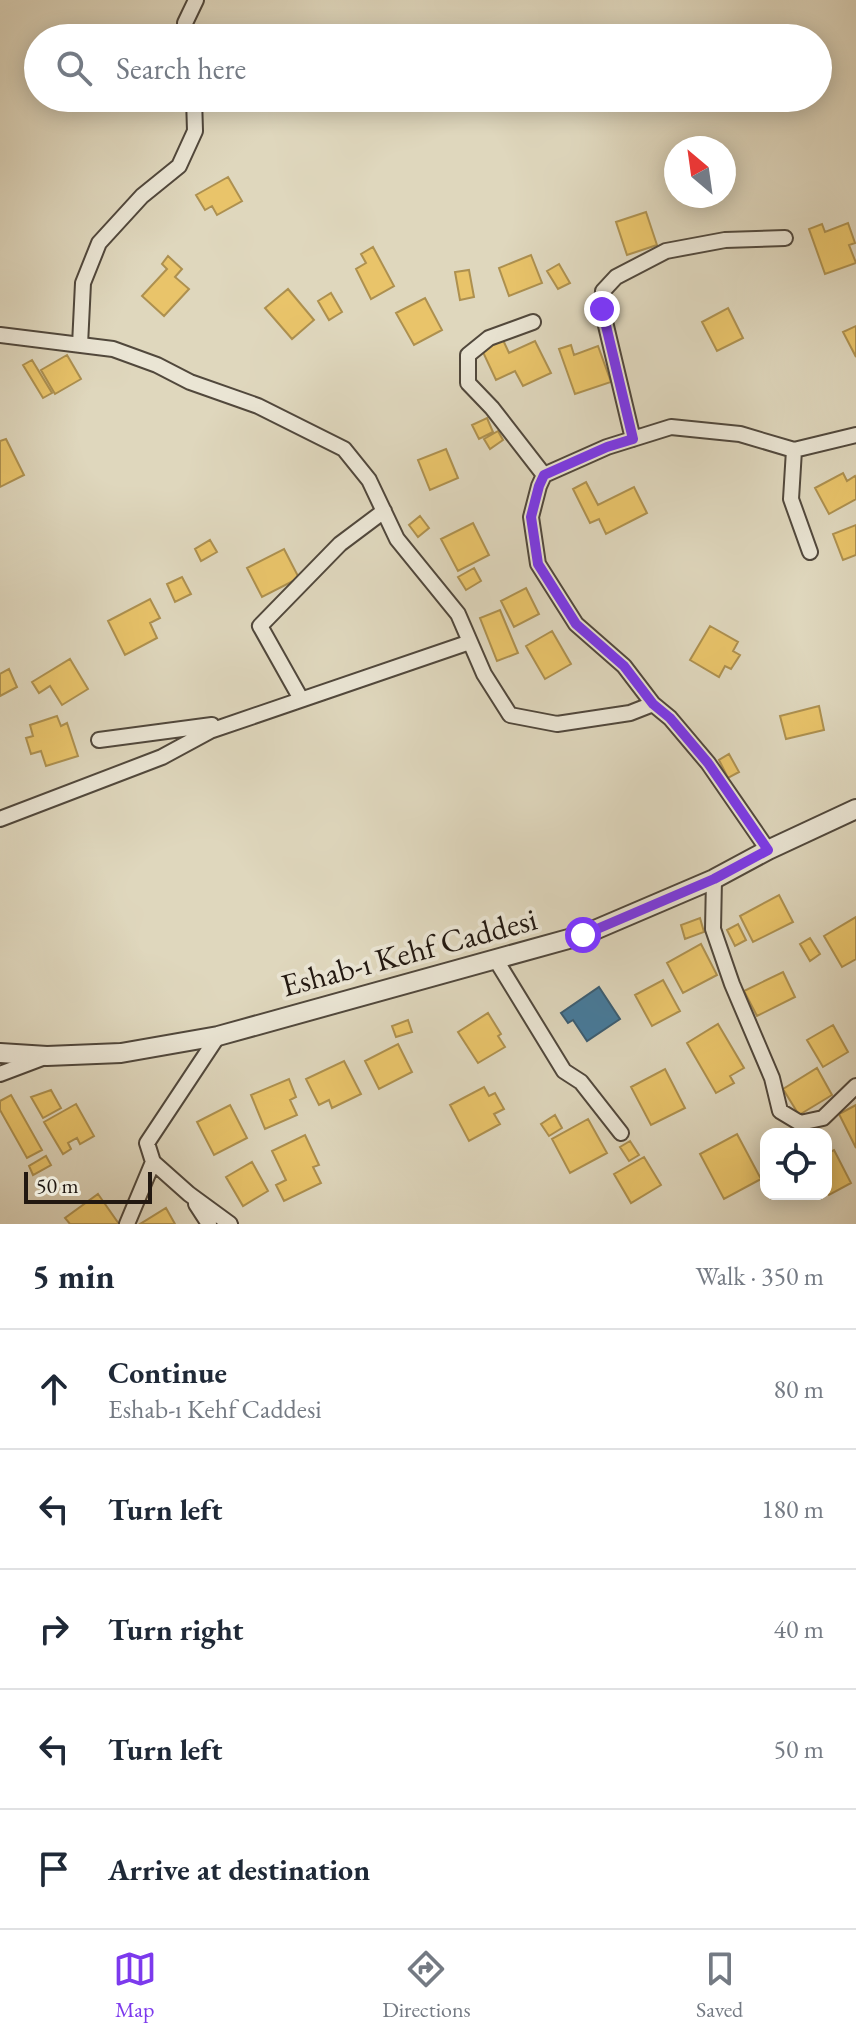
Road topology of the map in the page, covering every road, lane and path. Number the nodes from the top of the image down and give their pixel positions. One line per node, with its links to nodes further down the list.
1 (196, 0): 2 (street)
2 (185, 24)
3 (194, 112): 7 (street)
4 (785, 238): 9 (street)
5 (533, 322): 11 (street)
6 (0, 335): 7 (street)
7 (80, 345): 12 (street)
8 (856, 435): 10 (street)
9 (633, 439): 10 (street); 11 (street)
10 (794, 450): 13 (street)
11 (544, 475): 16 (street)
12 (384, 511): 14 (street); 15 (street)
13 (810, 552)
14 (470, 642): 15 (street); 16 (street)
15 (301, 699): 17 (street)
16 (653, 704): 21 (street)
17 (232, 723): 18 (street); 20 (street)
18 (99, 740)
19 (856, 809): 21 (street, Eshab-ı Kehf Caddesi)
20 (0, 819)
21 (768, 850): 22 (street, Eshab-ı Kehf Caddesi)
22 (714, 879): 23 (street, Eshab-ı Kehf Caddesi); 28 (street)
23 (496, 960): 24 (street, Eshab-ı Kehf Caddesi); 29 (street)
24 (218, 1036): 26 (street, Eshab-ı Kehf Caddesi); 30 (street)
25 (0, 1053): 26 (street, Eshab-ı Kehf Caddesi)
26 (47, 1056): 27 (street)
27 (0, 1074)
28 (856, 1086)
29 (621, 1133)
30 (153, 1162): 31 (street); 32 (street)
31 (189, 1194): 33 (street); 34 (street)
32 (127, 1224)
33 (209, 1224)
34 (230, 1224)

